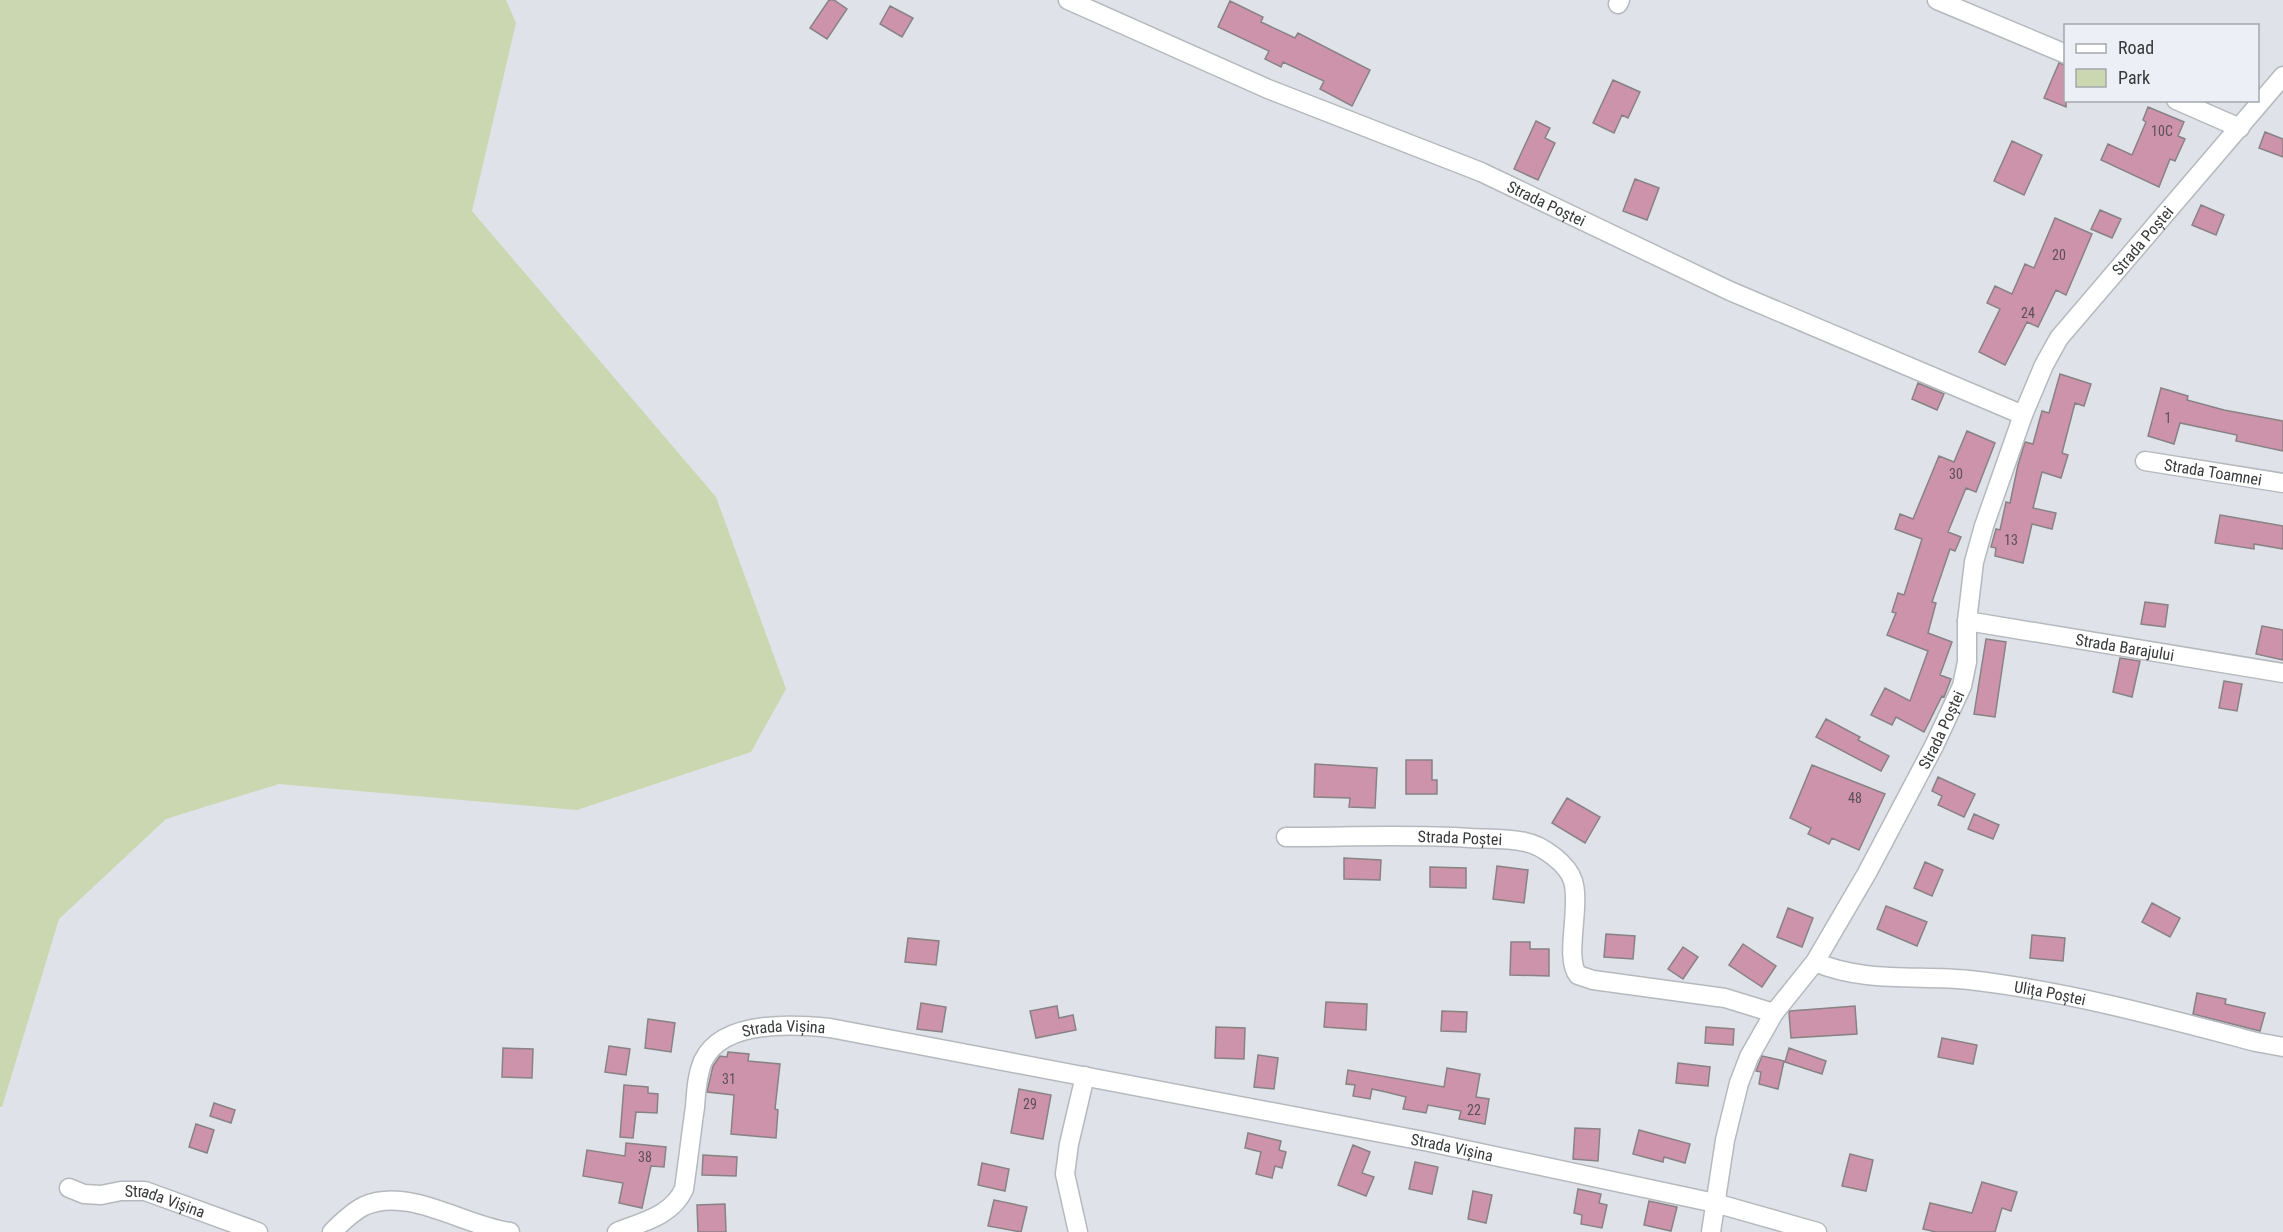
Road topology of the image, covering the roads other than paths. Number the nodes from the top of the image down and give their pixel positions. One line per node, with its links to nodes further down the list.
1 (1068, 0): 7 (street, Strada Poștei)
2 (1937, 0): 3 (street)
3 (2064, 53)
4 (2283, 76): 6 (street, Strada Poștei)
5 (2181, 102): 6 (street)
6 (2240, 128): 7 (street, Strada Poștei)
7 (2023, 416): 10 (street, Strada Poștei)
8 (2145, 461): 9 (street, Strada Toamnei)
9 (2283, 483)
10 (1967, 621): 11 (street, Strada Barajului); 13 (street, Strada Poștei)
11 (2283, 673)
12 (1286, 837): 14 (street, Strada Poștei)
13 (1815, 962): 14 (street, Strada Poștei); 15 (street, Ulița Poștei)
14 (1774, 1013): 18 (street, Strada Poștei)
15 (2283, 1047)
16 (1085, 1076): 18 (street, Strada Vișina); 22 (street, Strada Vișina); 23 (street)
17 (69, 1188): 19 (street, Strada Vișina)
18 (1715, 1203): 24 (street, Strada Poștei); 25 (street, Strada Vișina)
19 (258, 1232)
20 (332, 1232): 21 (street)
21 (510, 1232)
22 (617, 1232)
23 (1078, 1232)
24 (1711, 1232)
25 (1816, 1232)

